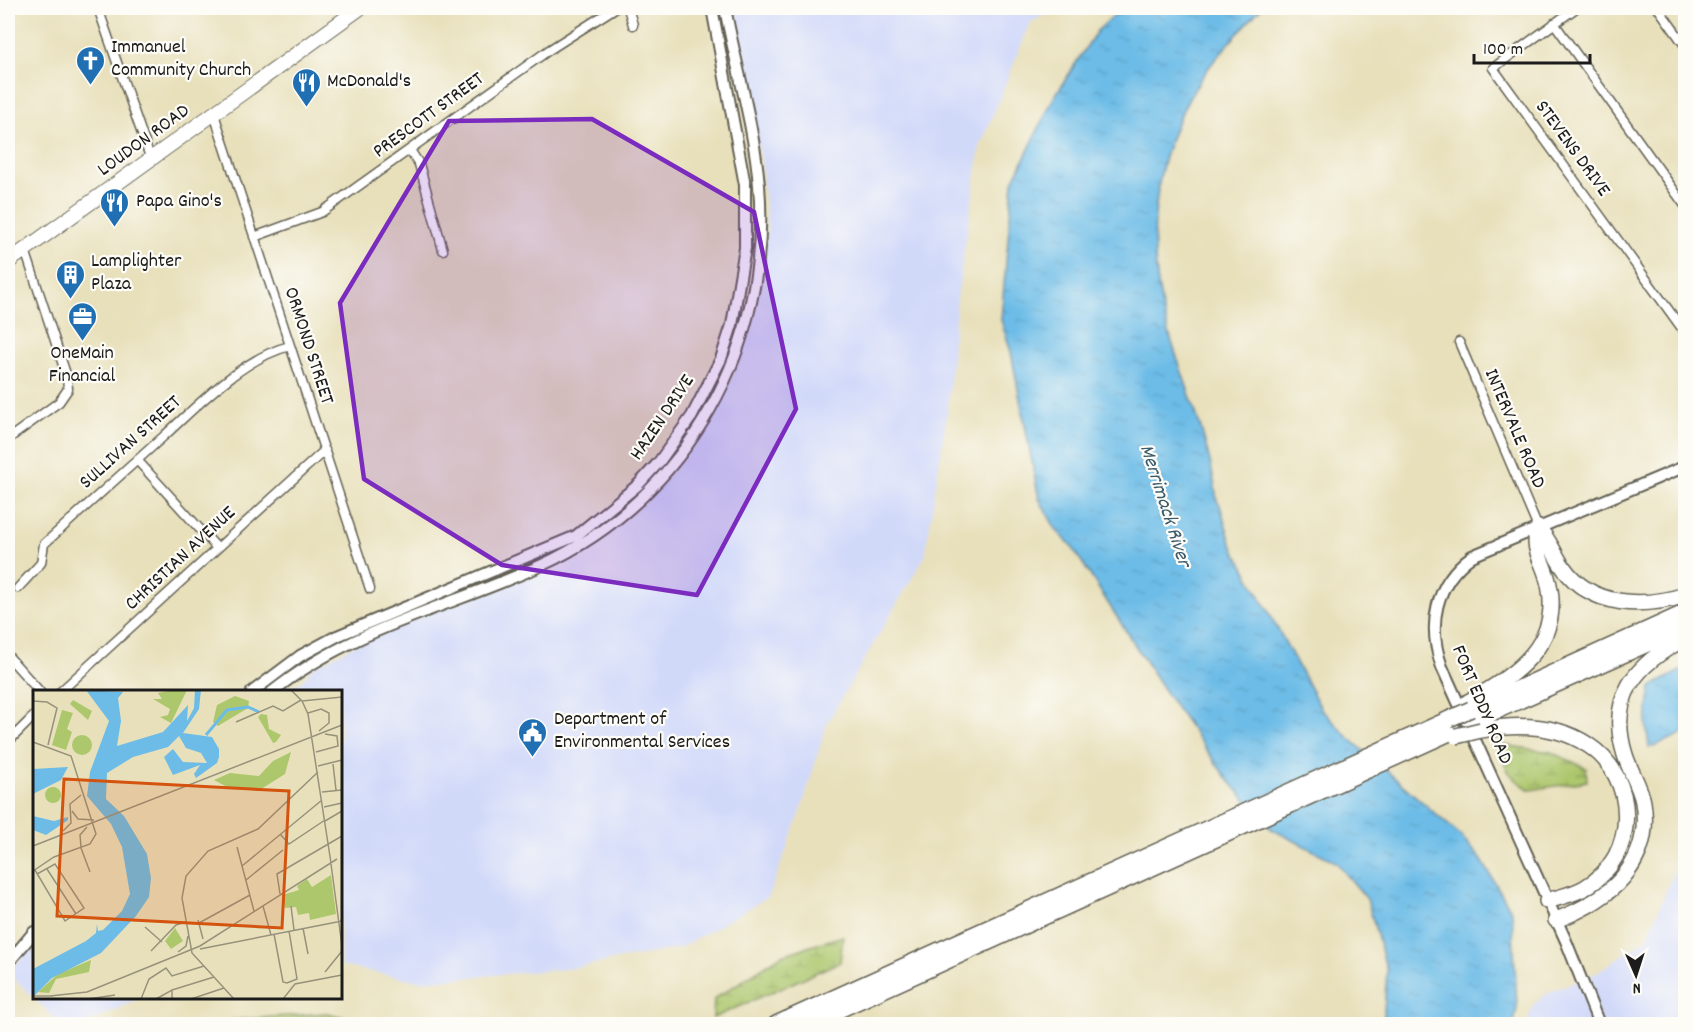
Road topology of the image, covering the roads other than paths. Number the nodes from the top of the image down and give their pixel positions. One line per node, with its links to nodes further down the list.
1 (98, 8): 14 (street)
2 (360, 8): 12 (main road, LOUDON ROAD)
3 (615, 8): 13 (street, PRESCOTT STREET)
4 (628, 8): 10 (street)
5 (712, 8): 38 (street, HAZEN DRIVE)
6 (725, 8): 39 (street, HAZEN DRIVE)
7 (1576, 8): 9 (street, STEVENS DRIVE)
8 (1658, 8): 11 (street)
9 (1554, 23): 15 (street); 20 (street, STEVENS DRIVE)
10 (633, 24)
11 (1686, 47)
12 (214, 114): 14 (main road, LOUDON ROAD); 16 (street, ORMOND STREET)
13 (410, 150): 16 (street, PRESCOTT STREET); 18 (street)
14 (151, 160): 17 (main road, LOUDON ROAD)
15 (1686, 207)
16 (254, 237): 22 (street, ORMOND STREET)
17 (25, 250): 19 (main road, LOUDON ROAD); 23 (street)
18 (443, 250)
19 (8, 262)
20 (1686, 334)
21 (1459, 342): 27 (street, INTERVALE ROAD)
22 (290, 346): 24 (street, ORMOND STREET); 25 (street, SULLIVAN STREET)
23 (8, 439)
24 (325, 450): 28 (street, CHRISTIAN AVENUE); 30 (street, ORMOND STREET)
25 (137, 460): 28 (street); 29 (street, SULLIVAN STREET)
26 (1686, 465): 27 (street, FORT EDDY ROAD)
27 (1538, 528): 31 (highway); 40 (highway); 44 (street, FORT EDDY ROAD)
28 (217, 548): 37 (street, CHRISTIAN AVENUE)
29 (18, 588)
30 (370, 589)
31 (1686, 595)
32 (1686, 612): 40 (highway)
33 (1686, 627): 40 (highway)
34 (1686, 638): 45 (highway)
35 (8, 656): 36 (street)
36 (38, 690)
37 (62, 690)
38 (255, 690)
39 (275, 690)
40 (1474, 715): 43 (highway); 44 (highway)
41 (33, 717): 42 (street)
42 (8, 742)
43 (1227, 827): 48 (highway); 49 (highway)
44 (1547, 901): 45 (street, FORT EDDY ROAD)
45 (1556, 920): 50 (street, FORT EDDY ROAD)
46 (33, 933): 47 (street)
47 (8, 963)
48 (776, 1024)
49 (808, 1024)
50 (1599, 1024)

